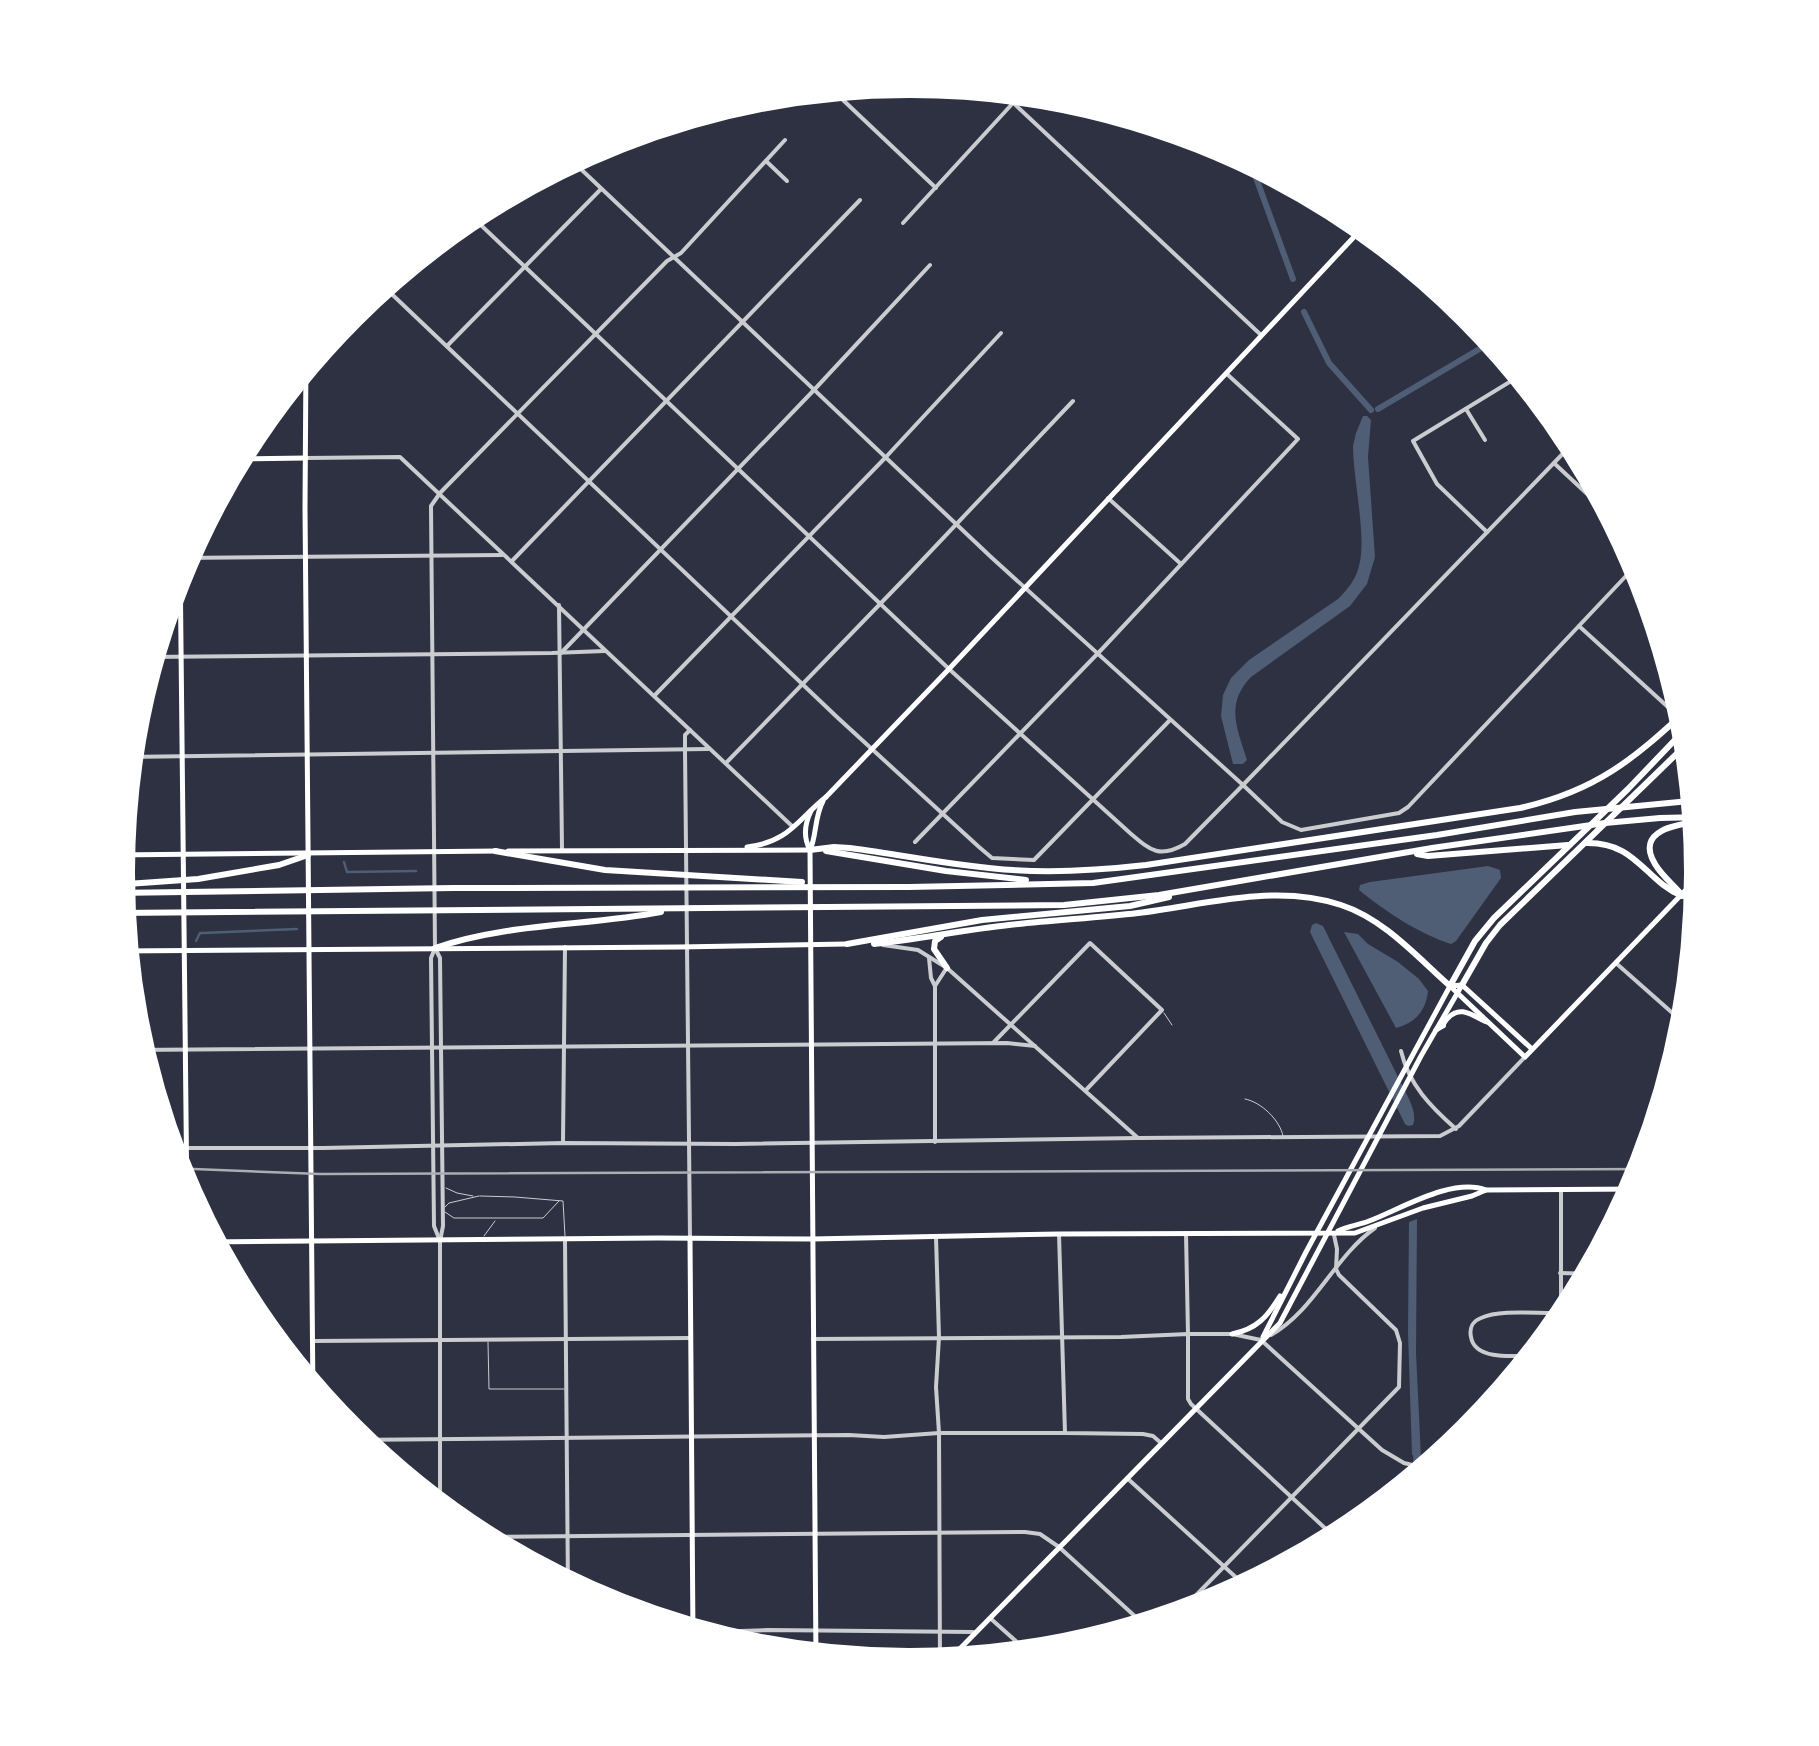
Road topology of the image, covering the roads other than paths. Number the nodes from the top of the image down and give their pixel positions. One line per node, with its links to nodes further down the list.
1 (839, 96): 9 (street)
2 (1009, 99): 3 (street)
3 (1013, 103): 9 (street); 21 (street)
4 (784, 140): 5 (street)
5 (766, 160): 7 (street); 14 (street)
6 (578, 167): 8 (street)
7 (787, 181)
8 (601, 188): 14 (street); 16 (street)
9 (936, 188): 12 (street)
10 (860, 200): 18 (street)
11 (478, 222): 16 (street)
12 (903, 224)
13 (1357, 234): 21 (main road)
14 (674, 256): 18 (street); 20 (street)
15 (930, 265): 26 (street)
16 (525, 266): 20 (street); 22 (street)
17 (389, 292): 22 (street)
18 (744, 322): 26 (street); 28 (street)
19 (1001, 333): 34 (street)
20 (596, 334): 28 (street); 30 (street)
21 (1262, 335): 23 (main road)
22 (447, 346): 30 (street)
23 (1226, 373): 40 (main road); 51 (street)
24 (306, 379): 33 (main road)
25 (1514, 380): 29 (street)
26 (814, 390): 34 (street); 37 (street)
27 (1072, 400): 42 (street)
28 (667, 401): 37 (street); 38 (street)
29 (1466, 409): 31 (street); 43 (street)
30 (518, 414): 38 (street); 39 (street)
31 (1485, 440)
32 (1566, 451): 36 (street)
33 (306, 458): 35 (main road); 39 (street); 48 (main road)
34 (885, 458): 42 (street); 44 (street)
35 (249, 459)
36 (1554, 464): 41 (street); 43 (street)
37 (738, 469): 44 (street); 45 (street)
38 (590, 481): 45 (street); 50 (street)
39 (440, 493): 46 (street); 49 (street)
40 (1108, 498): 51 (street); 53 (main road)
41 (1596, 502)
42 (957, 524): 53 (street); 55 (street)
43 (1487, 532): 86 (street)
44 (809, 536): 55 (street); 57 (street)
45 (660, 548): 57 (street); 59 (street)
46 (505, 554): 49 (street); 50 (street)
47 (196, 556): 48 (street)
48 (306, 556): 49 (street); 64 (main road)
49 (432, 556): 62 (street)
50 (512, 561): 56 (street)
51 (1181, 564): 63 (street)
52 (1630, 572): 58 (street)
53 (1025, 588): 63 (street); 67 (main road)
54 (179, 597): 65 (main road)
55 (880, 604): 67 (street); 68 (street)
56 (559, 605): 59 (street); 61 (street)
57 (732, 616): 68 (street); 69 (street)
58 (1579, 626): 70 (street); 86 (street)
59 (584, 628): 60 (street); 61 (street)
60 (607, 650): 61 (street); 69 (street)
61 (561, 653): 62 (street); 81 (street)
62 (433, 654): 64 (street); 80 (street)
63 (1097, 654): 71 (street); 74 (street)
64 (306, 655): 65 (street); 82 (main road)
65 (180, 656): 66 (street); 83 (main road)
66 (160, 657)
67 (949, 669): 74 (street); 77 (main road)
68 (803, 684): 77 (street); 85 (street)
69 (655, 696): 73 (street)
70 (1669, 708)
71 (1170, 720): 86 (street); 88 (street)
72 (1675, 721): 99 (highway)
73 (690, 730): 76 (street); 78 (street)
74 (1020, 733): 88 (street); 91 (street)
75 (1678, 737): 129 (highway)
76 (710, 749): 78 (street); 85 (street)
77 (872, 749): 87 (main road); 91 (street)
78 (685, 750): 81 (street); 98 (street)
79 (1680, 751): 130 (highway)
80 (435, 752): 81 (street); 82 (street); 101 (street)
81 (561, 752): 96 (street)
82 (307, 754): 83 (street); 104 (main road)
83 (182, 756): 84 (street); 103 (main road)
84 (138, 757)
85 (726, 763): 94 (street)
86 (1243, 785): 88 (street)
87 (826, 797): 90 (main road); 99 (main road)
88 (1094, 799): 91 (street)
89 (1686, 801): 107 (highway)
90 (812, 811): 94 (main road); 99 (main road)
91 (943, 814): 95 (street)
92 (1688, 820): 102 (highway)
93 (1688, 822): 112 (highway)
94 (794, 827): 97 (main road)
95 (915, 842)
96 (562, 849): 98 (main road); 100 (main road)
97 (729, 849): 98 (main road); 99 (main road)
98 (687, 850): 120 (street)
99 (810, 850): 107 (highway); 118 (main road)
100 (495, 851): 101 (main road); 108 (highway)
101 (435, 852): 104 (main road); 121 (street)
102 (1410, 852): 110 (highway); 112 (highway)
103 (184, 854): 104 (main road); 105 (main road); 124 (main road)
104 (308, 855): 106 (highway); 122 (main road)
105 (130, 856)
106 (129, 883)
107 (1052, 884): 108 (highway)
108 (844, 886): 111 (highway)
109 (1689, 888): 112 (main road)
110 (1199, 889): 113 (highway); 116 (highway)
111 (130, 893)
112 (1682, 896): 126 (main road)
113 (675, 909): 114 (highway); 121 (highway)
114 (131, 913)
115 (943, 936): 117 (highway); 127 (highway); 129 (highway)
116 (847, 944): 117 (main road); 118 (main road)
117 (874, 944): 125 (street)
118 (812, 946): 120 (main road); 138 (main road)
119 (565, 947): 120 (main road); 121 (main road); 140 (street)
120 (687, 947): 141 (street)
121 (436, 948): 122 (main road); 144 (street); 145 (street)
122 (310, 950): 124 (main road); 143 (main road)
123 (134, 951): 124 (main road)
124 (185, 951): 147 (main road)
125 (926, 954): 127 (street); 128 (street)
126 (1617, 963): 132 (street); 148 (main road)
127 (947, 968): 128 (street); 134 (street)
128 (935, 986): 139 (street)
129 (1450, 986): 130 (main road); 189 (main road)
130 (1460, 989): 133 (main road); 136 (main road); 148 (main road)
131 (1162, 1010): 134 (street); 135 (lane); 151 (street)
132 (1677, 1017)
133 (1487, 1022): 136 (main road); 150 (main road)
134 (1010, 1024): 137 (street); 142 (street)
135 (1172, 1025)
136 (1436, 1031): 197 (main road)
137 (993, 1043): 139 (street); 142 (street)
138 (812, 1044): 139 (street); 141 (street); 159 (main road)
139 (934, 1044): 157 (street)
140 (563, 1046): 141 (street); 145 (street); 156 (street)
141 (689, 1046): 158 (street)
142 (1035, 1046): 151 (street)
143 (310, 1048): 144 (street); 147 (street); 164 (main road)
144 (432, 1048): 145 (street); 160 (street)
145 (440, 1048): 161 (street)
146 (150, 1050): 147 (street)
147 (186, 1050): 163 (main road)
148 (1533, 1050): 150 (main road)
149 (1401, 1051): 153 (street)
150 (1526, 1057): 153 (street)
151 (1086, 1090): 154 (street)
152 (1245, 1099): 155 (lane)
153 (1456, 1129): 155 (street)
154 (1138, 1138): 155 (street); 157 (street)
155 (1283, 1138)
156 (563, 1142): 158 (street); 161 (street)
157 (935, 1142): 159 (street)
158 (688, 1143): 159 (street); 179 (street)
159 (811, 1143): 181 (main road)
160 (433, 1146): 161 (street); 164 (street); 184 (street)
161 (441, 1146): 166 (street)
162 (179, 1148): 163 (street)
163 (188, 1148): 164 (street); 165 (main road)
164 (311, 1148): 182 (main road)
165 (188, 1171)
166 (442, 1186): 170 (lane); 172 (street)
167 (1623, 1189): 169 (main road)
168 (1486, 1190): 169 (main road); 174 (main road); 176 (main road)
169 (1561, 1190): 187 (street)
170 (479, 1196): 171 (lane); 172 (lane)
171 (561, 1201): 173 (lane); 180 (lane)
172 (442, 1209): 173 (lane); 184 (street)
173 (497, 1218): 183 (lane)
174 (1378, 1226): 176 (main road); 186 (street)
175 (1186, 1233): 176 (main road); 177 (main road); 192 (street)
176 (1334, 1233): 186 (street)
177 (1060, 1234): 178 (main road); 194 (street)
178 (936, 1237): 181 (main road); 196 (street)
179 (690, 1238): 180 (main road); 181 (main road); 195 (main road)
180 (565, 1239): 183 (main road); 201 (street)
181 (812, 1239): 198 (main road)
182 (312, 1240): 184 (main road); 185 (main road); 202 (main road)
183 (481, 1240): 184 (main road)
184 (440, 1241): 199 (street)
185 (222, 1242)
186 (1336, 1270): 197 (street); 207 (street)
187 (1560, 1273): 188 (street); 190 (street)
188 (1579, 1274)
189 (1293, 1277): 193 (main road); 197 (main road)
190 (1560, 1304)
191 (1554, 1313): 203 (street)
192 (1188, 1334): 193 (street); 194 (street); 206 (street)
193 (1232, 1334): 197 (street)
194 (1063, 1336): 196 (street); 208 (street)
195 (690, 1338): 201 (street); 210 (main road)
196 (938, 1338): 198 (street); 209 (street)
197 (1264, 1338): 206 (main road); 207 (street)
198 (813, 1339): 211 (main road)
199 (440, 1340): 200 (street); 202 (street); 212 (street)
200 (488, 1340): 201 (street); 205 (lane)
201 (566, 1340): 205 (street)
202 (312, 1341): 204 (main road)
203 (1524, 1354)
204 (313, 1375)
205 (568, 1389): 213 (street)
206 (1195, 1409): 215 (main road); 219 (street)
207 (1359, 1430): 216 (street); 219 (street)
208 (1064, 1433): 209 (street); 215 (street)
209 (940, 1434): 211 (street); 223 (street)
210 (690, 1436): 211 (street); 213 (street); 221 (main road)
211 (816, 1436): 222 (main road)
212 (440, 1438): 213 (street); 214 (street); 218 (street)
213 (566, 1438): 224 (street)
214 (373, 1439)
215 (1161, 1443): 217 (main road)
216 (1416, 1467)
217 (1127, 1478): 226 (main road); 227 (street)
218 (440, 1496)
219 (1292, 1498): 220 (street); 227 (street)
220 (1328, 1531)
221 (692, 1534): 222 (street); 224 (street); 233 (main road)
222 (816, 1534): 223 (street); 234 (main road)
223 (940, 1534): 226 (street); 235 (street)
224 (568, 1536): 225 (street); 228 (street)
225 (499, 1537)
226 (1059, 1547): 231 (main road); 232 (street)
227 (1224, 1567): 229 (street); 230 (street)
228 (568, 1575)
229 (1238, 1580)
230 (1191, 1600)
231 (990, 1618): 236 (main road); 238 (street)
232 (1138, 1619)
233 (693, 1623)
234 (817, 1631): 235 (street); 237 (street); 239 (main road)
235 (940, 1632): 236 (street); 241 (street)
236 (976, 1632): 240 (main road)
237 (735, 1634)
238 (1021, 1645)
239 (816, 1648)
240 (956, 1652)
241 (940, 1653)

